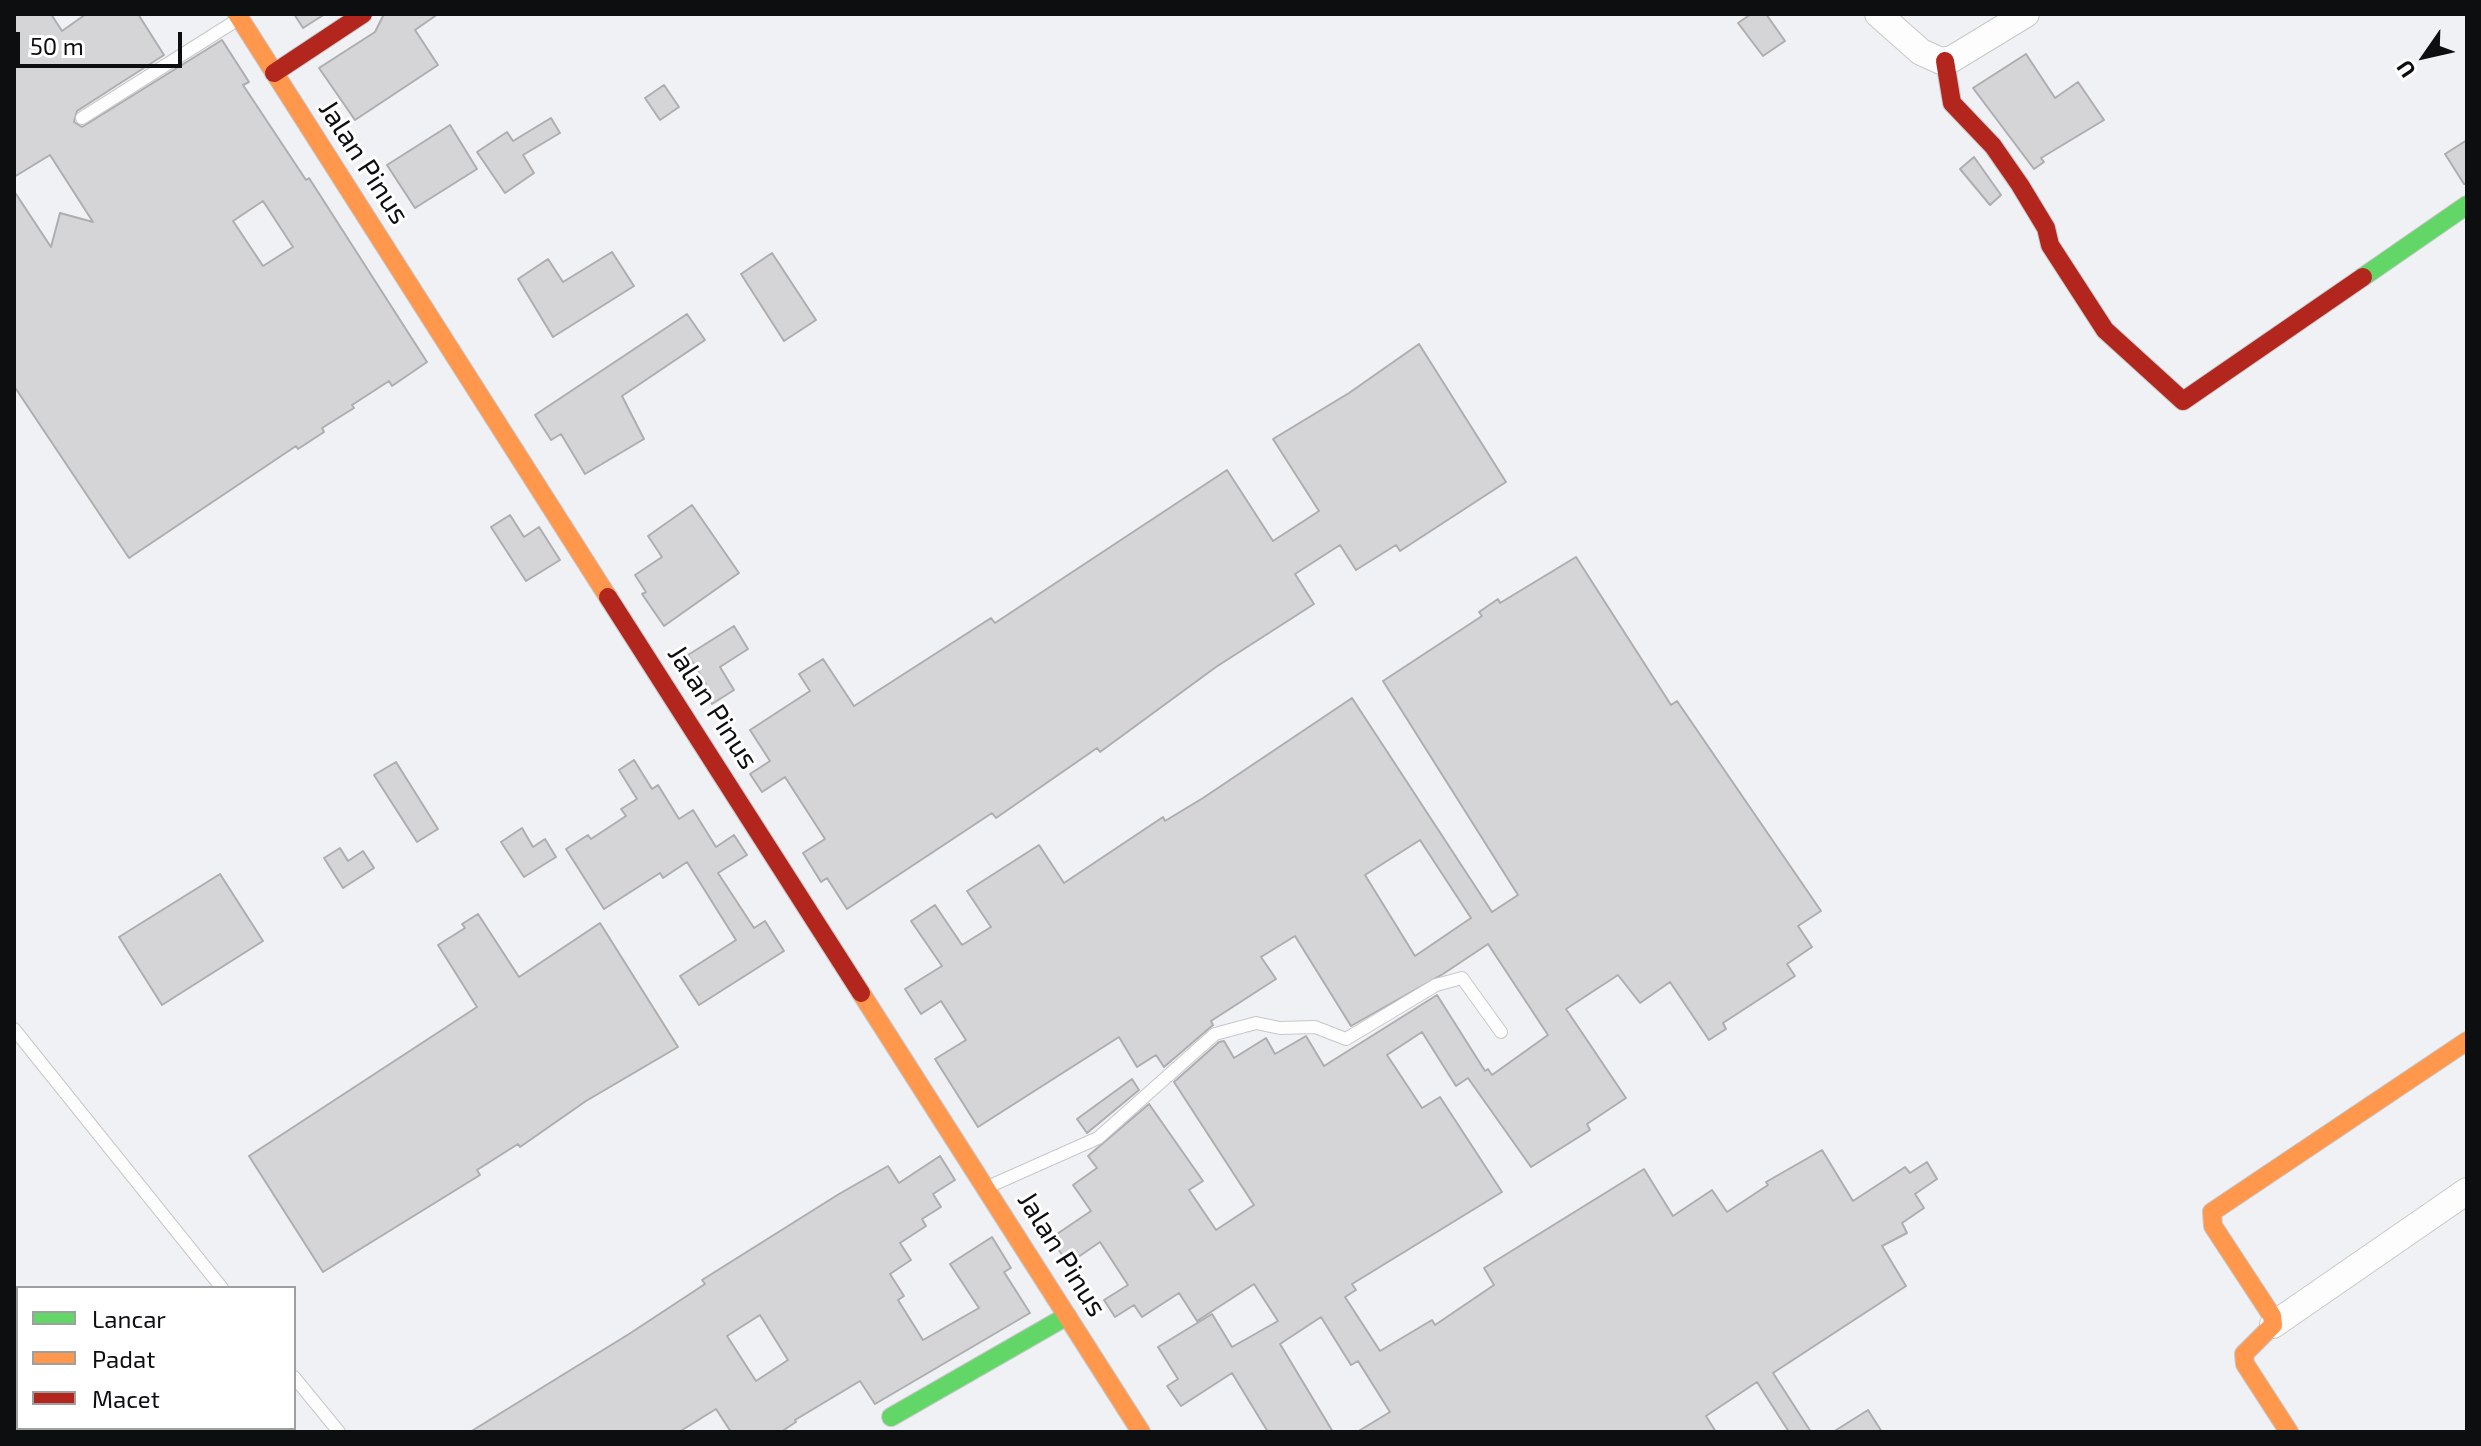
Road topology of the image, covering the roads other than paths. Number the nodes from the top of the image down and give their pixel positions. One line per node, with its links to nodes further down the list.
1 (363, 14): 6 (street)
2 (1878, 14): 5 (street)
3 (2026, 14): 5 (street)
4 (238, 16): 6 (street, Jalan Pinus); 7 (lane)
5 (1945, 61): 8 (street)
6 (274, 73): 12 (street, Jalan Pinus)
7 (82, 118)
8 (2467, 205)
9 (14, 1029): 14 (lane)
10 (1501, 1032): 12 (lane)
11 (2467, 1041): 16 (street)
12 (987, 1187): 15 (street, Jalan Pinus)
13 (2467, 1191): 16 (street)
14 (220, 1286)
15 (1067, 1316): 18 (street); 20 (street, Jalan Pinus)
16 (2273, 1325): 21 (street)
17 (296, 1379): 19 (lane)
18 (891, 1417)
19 (339, 1432)
20 (1141, 1432)
21 (2289, 1432)

